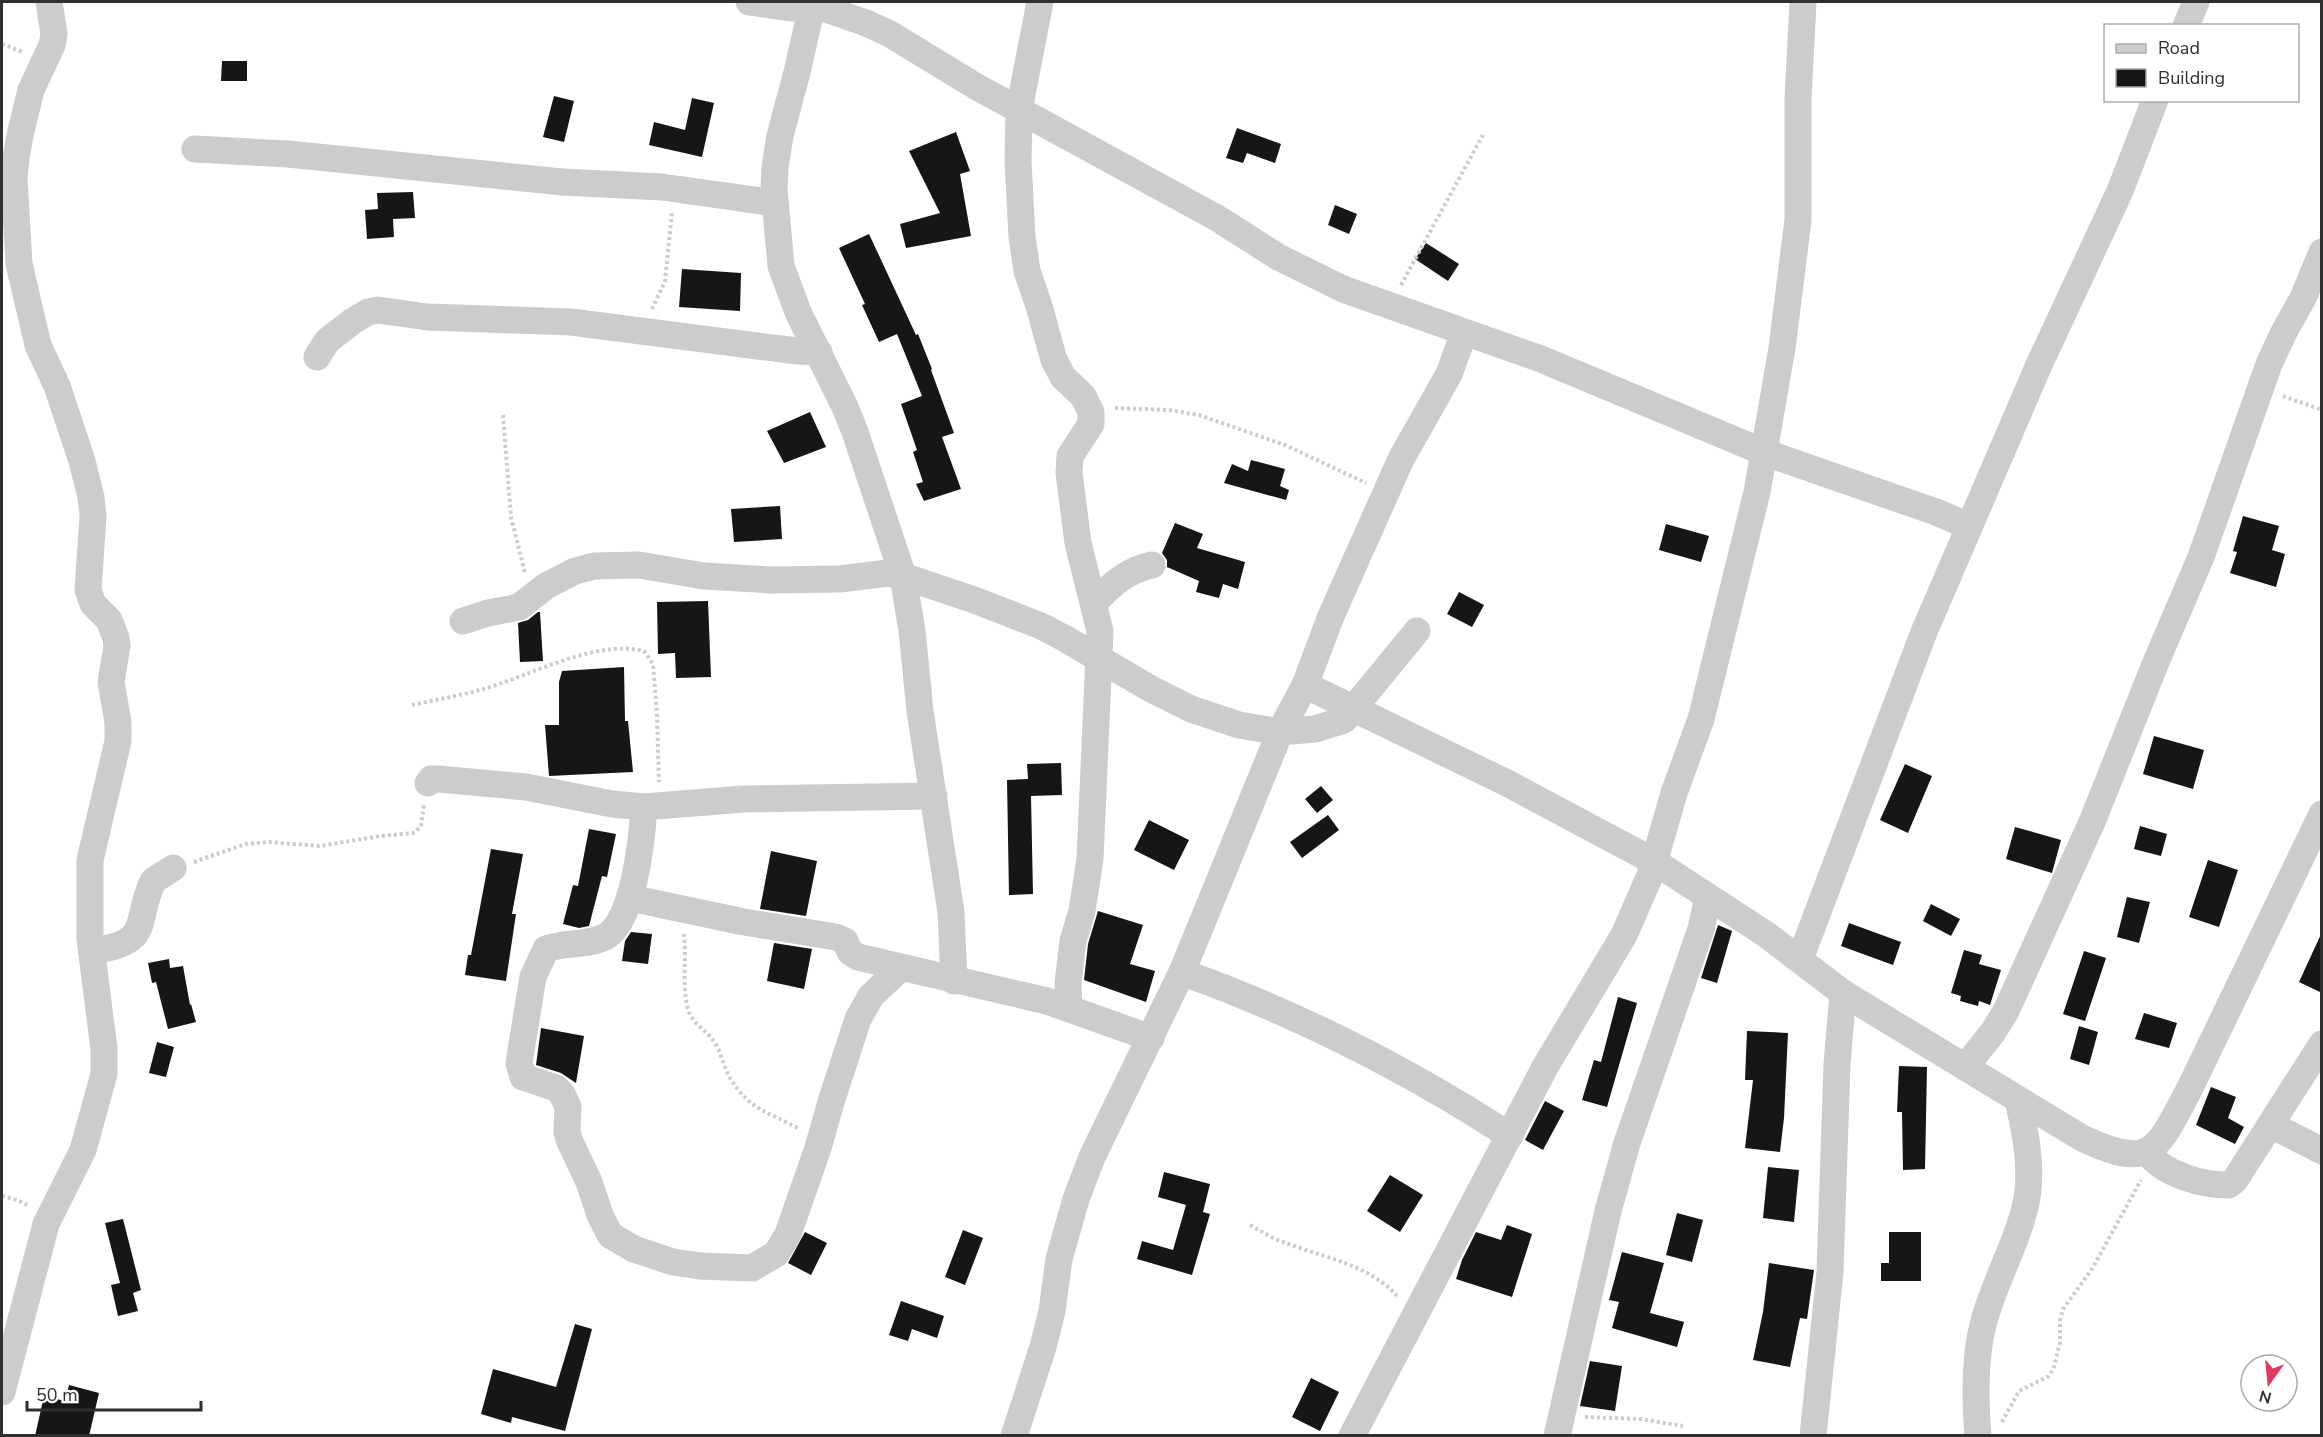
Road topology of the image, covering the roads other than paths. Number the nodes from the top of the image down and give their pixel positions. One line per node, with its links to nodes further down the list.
1 (50, 2): 35 (street)
2 (749, 2): 6 (street)
3 (1040, 2): 9 (street)
4 (1803, 2): 16 (street)
5 (2196, 2): 7 (street)
6 (812, 5): 9 (street); 11 (street)
7 (2187, 24)
8 (2154, 102): 17 (street)
9 (1019, 110): 13 (street); 20 (street)
10 (195, 149): 11 (street)
11 (775, 203): 14 (street)
12 (2322, 252): 44 (street)
13 (1464, 333): 16 (street); 24 (street)
14 (819, 352): 15 (street); 19 (street)
15 (317, 357)
16 (1766, 453): 17 (street); 31 (street)
17 (1969, 526): 36 (street)
18 (1152, 565): 20 (street)
19 (903, 576): 21 (street); 23 (street); 28 (street)
20 (1094, 603): 23 (street)
21 (464, 621)
22 (1417, 631): 25 (street)
23 (1098, 658): 26 (street); 41 (street)
24 (1305, 685): 25 (street); 26 (street)
25 (1354, 709): 26 (street); 31 (street)
26 (1280, 732): 38 (street)
27 (428, 783): 29 (street)
28 (934, 796): 29 (street); 39 (street)
29 (651, 807): 34 (street)
30 (2322, 814): 49 (street)
31 (1655, 862): 33 (street); 47 (street)
32 (173, 868): 35 (street)
33 (1708, 897): 36 (street); 51 (street)
34 (630, 898): 37 (street); 37 (street)
35 (92, 951): 50 (street)
36 (1800, 959): 40 (street)
37 (901, 968): 39 (street)
38 (1182, 972): 42 (street); 47 (street)
39 (954, 981): 41 (street)
40 (1843, 993): 44 (street); 55 (street)
41 (1069, 1008): 42 (street)
42 (1151, 1038): 53 (street)
43 (2322, 1044): 46 (street)
44 (1966, 1066): 45 (street)
45 (2018, 1100): 49 (street); 52 (street)
46 (2271, 1125): 48 (street); 49 (street)
47 (1510, 1136): 54 (street)
48 (2322, 1150)
49 (2150, 1156)
50 (2, 1392)
51 (1559, 1427)
52 (1988, 1433)
53 (1014, 1436)
54 (1352, 1436)
55 (1813, 1436)

